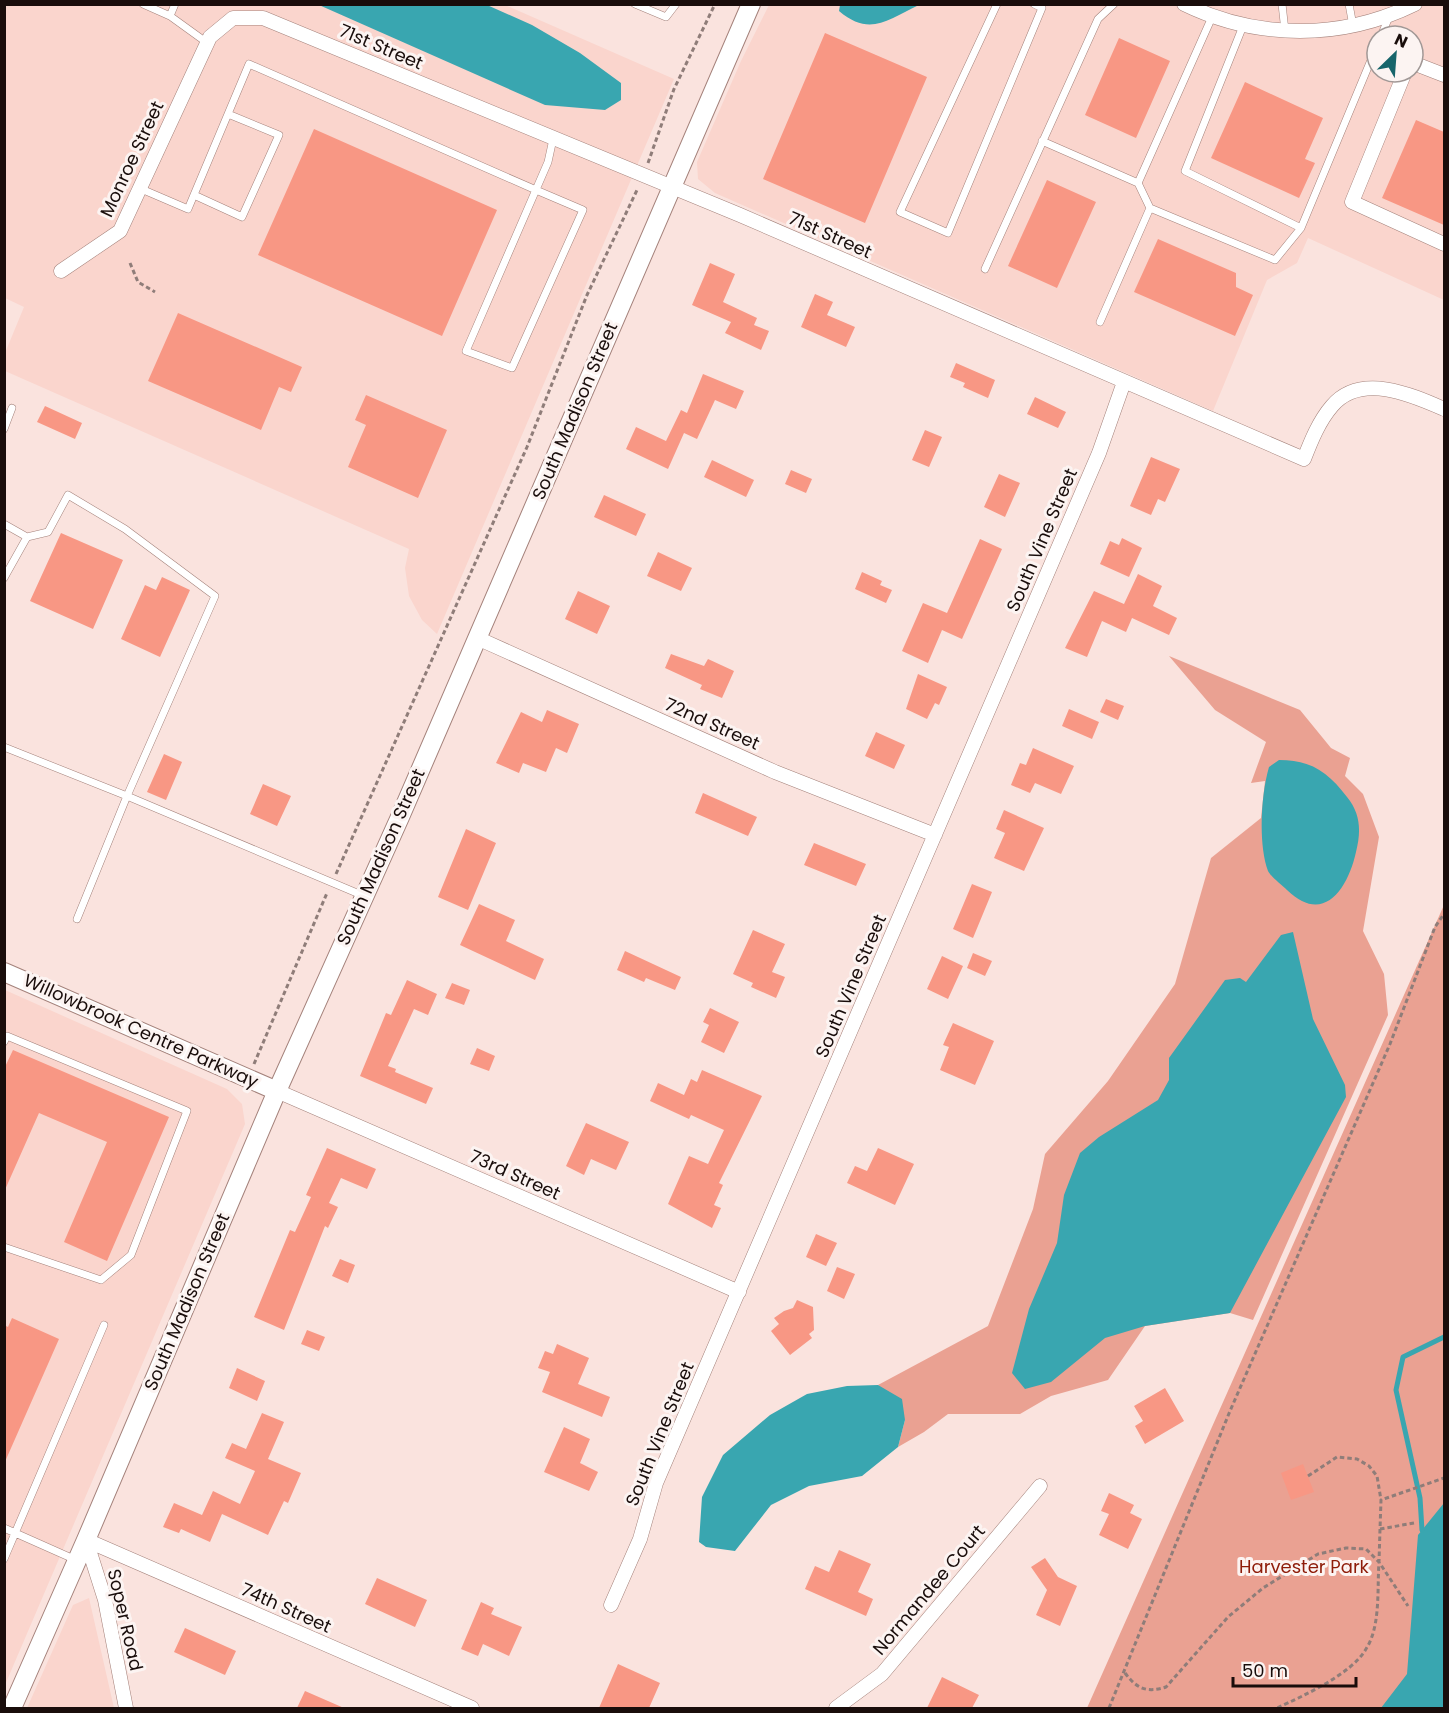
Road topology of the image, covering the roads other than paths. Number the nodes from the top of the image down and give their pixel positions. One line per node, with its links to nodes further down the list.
1 (143, 4): 13 (lane)
2 (175, 4): 13 (lane)
3 (634, 4): 4 (lane)
4 (676, 4)
5 (751, 4): 31 (street, South Madison Street)
6 (997, 4): 7 (lane)
7 (1034, 4)
8 (1114, 4): 28 (lane)
9 (1184, 4): 14 (street)
10 (1282, 4): 19 (lane)
11 (1349, 4): 18 (lane)
12 (1415, 4): 15 (street)
13 (170, 16): 20 (lane)
14 (1212, 17): 17 (street); 29 (lane)
15 (1389, 17): 16 (lane); 18 (street)
16 (1386, 24)
17 (1243, 26): 19 (street); 35 (lane)
18 (1353, 26): 19 (street)
19 (1286, 32)
20 (206, 42): 22 (street, 71st Street); 27 (street, 71st Street)
21 (1425, 68): 23 (street)
22 (192, 71): 30 (street, Monroe Street)
23 (1444, 75)
24 (1365, 77): 35 (lane)
25 (1401, 84): 36 (street)
26 (228, 114): 32 (lane); 33 (lane); 33 (lane)
27 (553, 139): 31 (street, 71st Street); 32 (lane)
28 (1042, 141): 29 (lane); 37 (lane)
29 (1138, 183): 34 (lane)
30 (139, 188): 33 (lane); 38 (street, Monroe Street)
31 (670, 189): 40 (street, 71st Street); 47 (street, South Madison Street)
32 (536, 190): 32 (lane)
33 (194, 195)
34 (1150, 208): 35 (lane); 39 (lane)
35 (1301, 228)
36 (1444, 244)
37 (985, 269)
38 (62, 271)
39 (1100, 322)
40 (1124, 382): 42 (street, 71st Street); 50 (street, South Vine Street)
41 (12, 408): 43 (lane)
42 (1444, 409)
43 (4, 429)
44 (4, 524): 45 (lane)
45 (27, 537): 46 (lane); 49 (lane)
46 (4, 578)
47 (477, 639): 50 (street, 72nd Street); 51 (street, South Madison Street)
48 (4, 747): 49 (lane)
49 (127, 796): 51 (lane); 52 (lane)
50 (935, 835): 57 (street, South Vine Street)
51 (364, 896): 55 (street, South Madison Street)
52 (77, 919)
53 (4, 972): 55 (street, Willowbrook Centre Parkway)
54 (4, 1042): 56 (lane)
55 (277, 1091): 57 (street, 73rd Street); 62 (street, South Madison Street)
56 (4, 1246)
57 (739, 1292): 65 (street, South Vine Street)
58 (104, 1325): 61 (lane)
59 (1040, 1486): 69 (street, Normandee Court)
60 (4, 1528): 61 (lane)
61 (15, 1533): 63 (lane); 64 (lane)
62 (86, 1540): 64 (street, South Madison Street); 67 (street, Soper Road); 68 (street, 74th Street)
63 (4, 1559)
64 (77, 1561): 66 (street, South Madison Street)
65 (610, 1605)
66 (12, 1708)
67 (126, 1708)
68 (472, 1708)
69 (837, 1708)

